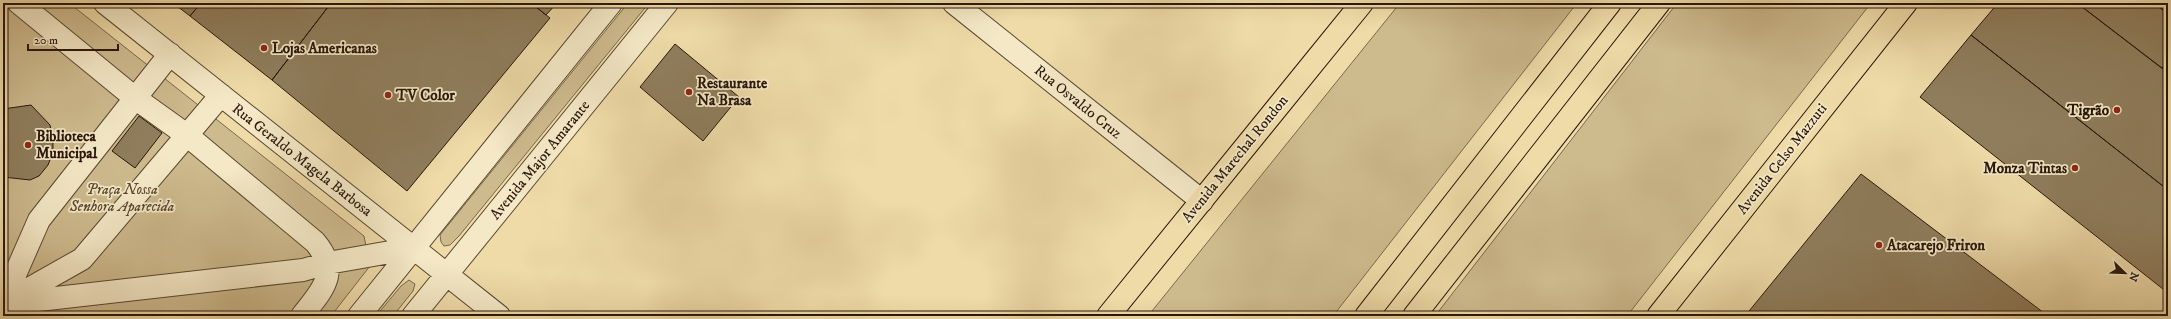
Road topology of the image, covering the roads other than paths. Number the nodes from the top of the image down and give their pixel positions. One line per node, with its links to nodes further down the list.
1 (19, 3): 12 (street)
2 (105, 3): 10 (street, Rua Geraldo Magela Barbosa)
3 (611, 3): 15 (street)
4 (667, 3): 17 (street, Avenida Major Amarante)
5 (954, 3): 14 (street, Rua Osvaldo Cruz)
6 (1362, 3): 14 (main road, Avenida Marechal Rondon)
7 (1610, 3): 26 (main road)
8 (1659, 3): 27 (main road)
9 (1906, 3): 19 (main road, Avenida Celso Mazzuti)
10 (170, 54): 11 (street, Rua Geraldo Magela Barbosa); 12 (street)
11 (221, 95): 13 (street); 15 (street, Rua Geraldo Magela Barbosa)
12 (135, 98): 13 (street); 18 (street)
13 (188, 136): 16 (street); 18 (street)
14 (1202, 201): 25 (main road, Avenida Marechal Rondon)
15 (413, 248): 16 (street); 17 (street, Rua Geraldo Magela Barbosa); 22 (street)
16 (328, 263): 18 (street); 21 (street)
17 (447, 275): 23 (street, Avenida Major Amarante); 24 (street, Rua Geraldo Magela Barbosa)
18 (3, 304): 20 (street)
19 (1660, 315)
20 (8, 316)
21 (302, 316)
22 (359, 316)
23 (413, 316)
24 (499, 316)
25 (1108, 316)
26 (1366, 316)
27 (1414, 316)

